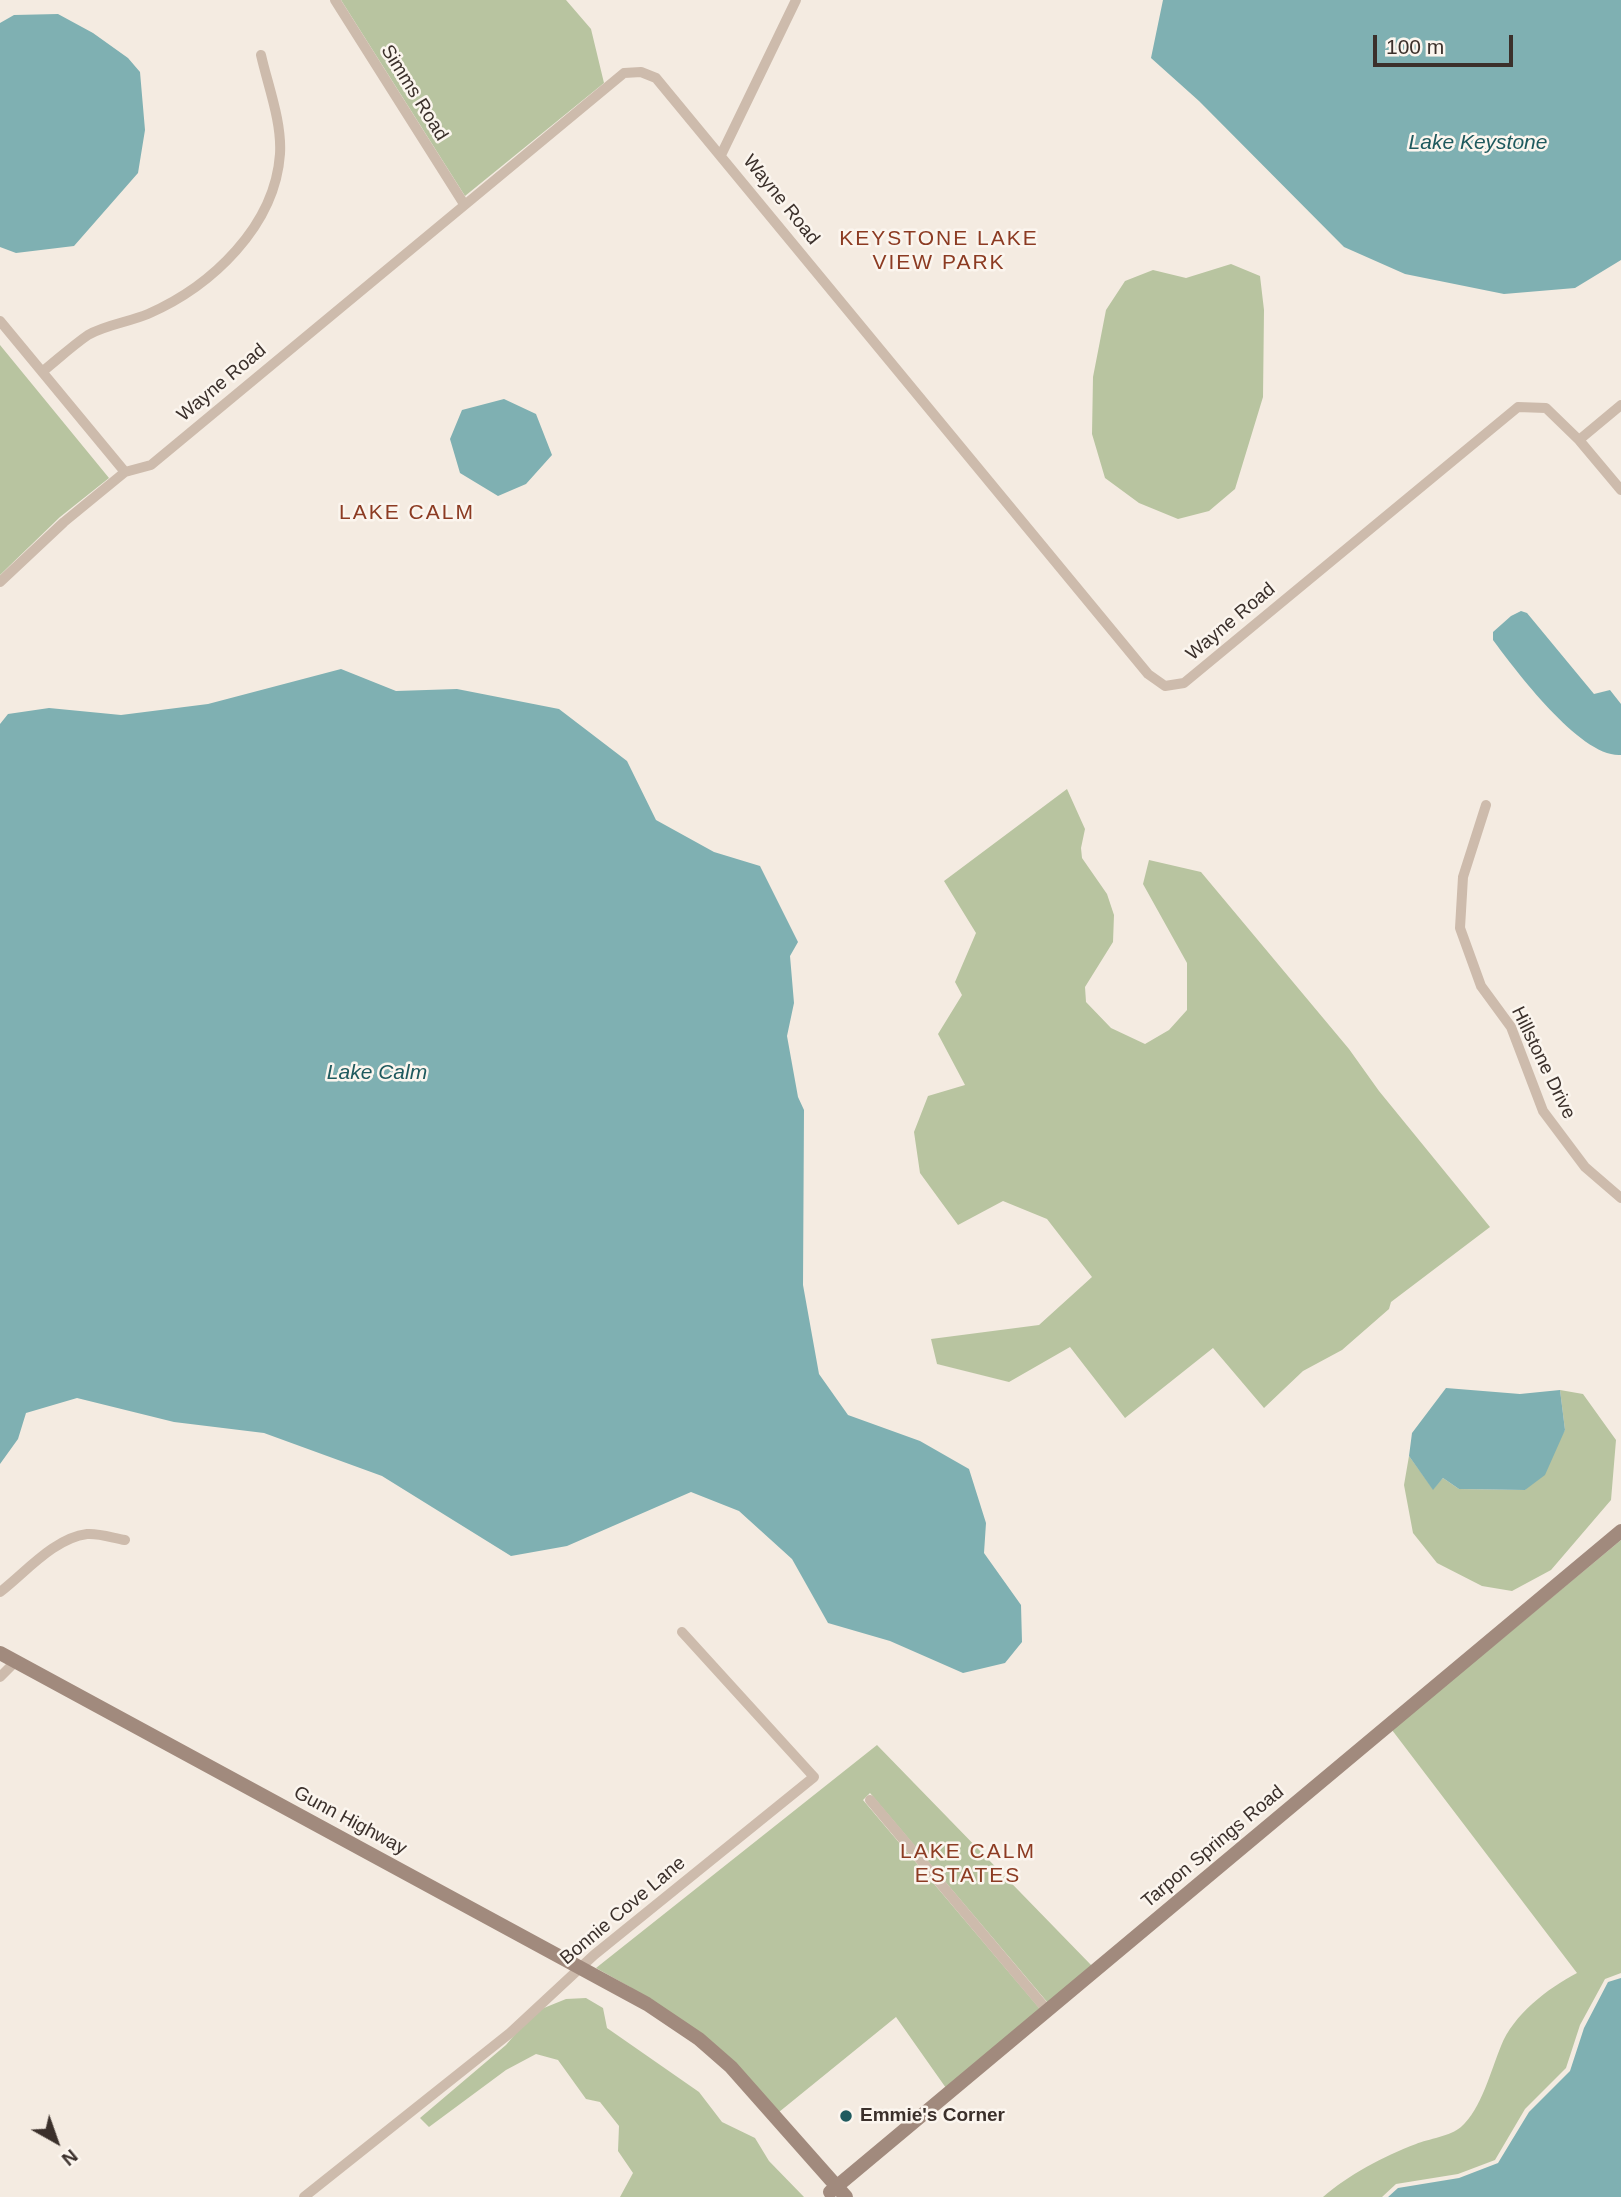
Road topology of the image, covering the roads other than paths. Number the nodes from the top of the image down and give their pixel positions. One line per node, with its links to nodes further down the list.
1 (335, 0): 5 (street, Simms Road)
2 (796, 0): 4 (street)
3 (261, 55): 7 (street)
4 (721, 155): 5 (street, Wayne Road); 9 (street, Wayne Road)
5 (464, 204): 10 (street, Wayne Road)
6 (0, 321): 7 (street)
7 (42, 372): 10 (street)
8 (1621, 405): 9 (street)
9 (1579, 440): 11 (street, Wayne Road)
10 (125, 472): 12 (street, Wayne Road)
11 (1621, 491)
12 (0, 582)
13 (1486, 805): 14 (street, Hillstone Drive)
14 (1621, 1198)
15 (1621, 1531): 24 (main road, Tarpon Springs Road)
16 (125, 1540): 17 (street)
17 (0, 1592)
18 (682, 1632): 23 (street, Bonnie Cove Lane)
19 (0, 1653): 20 (main road, Gunn Highway)
20 (16, 1661): 21 (street); 23 (main road, Gunn Highway)
21 (0, 1677)
22 (870, 1800): 24 (street)
23 (581, 1966): 25 (main road, Gunn Highway); 26 (street, Bonnie Cove Lane)
24 (1047, 2010): 25 (main road, Tarpon Springs Road)
25 (837, 2193)
26 (304, 2197)

